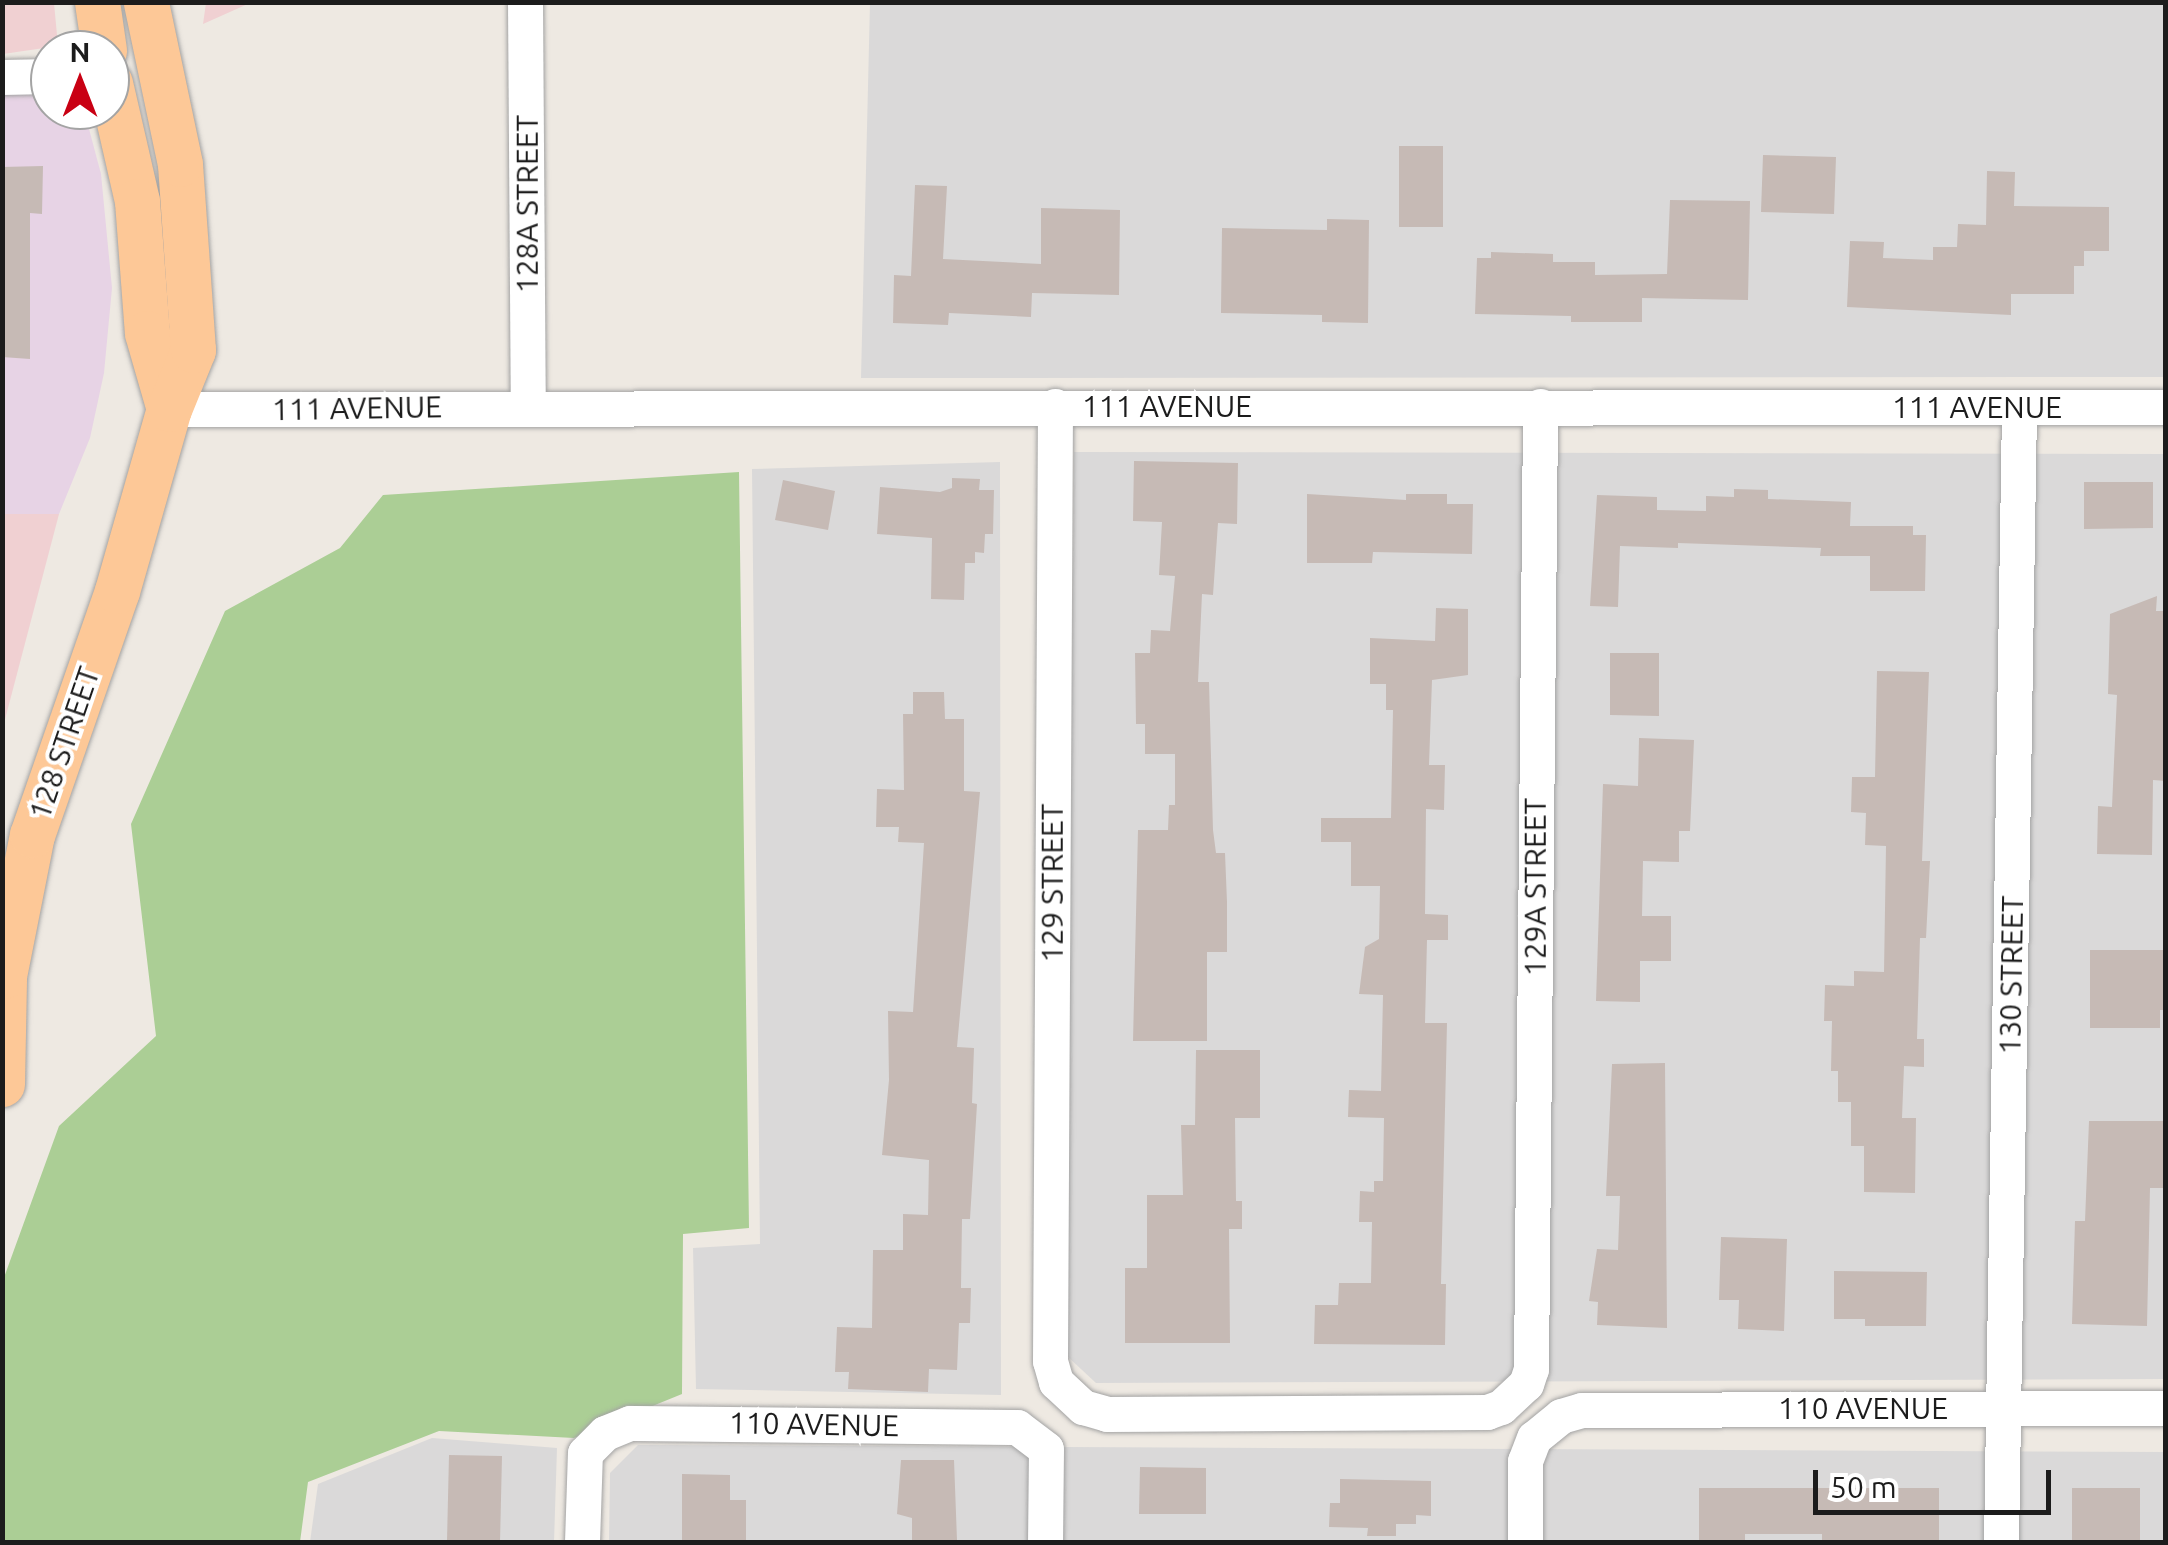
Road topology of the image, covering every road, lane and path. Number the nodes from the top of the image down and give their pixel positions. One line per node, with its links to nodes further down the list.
1 (98, 2): 4 (main road)
2 (146, 2): 13 (main road, 128 STREET)
3 (525, 2): 8 (street, 128A STREET)
4 (102, 30)
5 (30, 76): 6 (street)
6 (2, 77)
7 (121, 130): 13 (main road)
8 (528, 406): 9 (street, 111 AVENUE); 13 (street, 111 AVENUE)
9 (1055, 406): 10 (street, 111 AVENUE); 15 (street, 129 STREET)
10 (1540, 406): 11 (street, 111 AVENUE); 15 (street, 129A STREET)
11 (2019, 407): 12 (street, 111 AVENUE); 16 (street, 130 STREET)
12 (2166, 407)
13 (169, 409): 14 (main road, 128 STREET)
14 (2, 1084)
15 (1531, 1369)
16 (2004, 1408): 17 (street, 110 AVENUE); 20 (street, 110 AVENUE); 21 (street, 130 STREET)
17 (2166, 1408)
18 (582, 1542): 19 (street, 110 AVENUE)
19 (1045, 1542)
20 (1525, 1542)
21 (2001, 1542)

